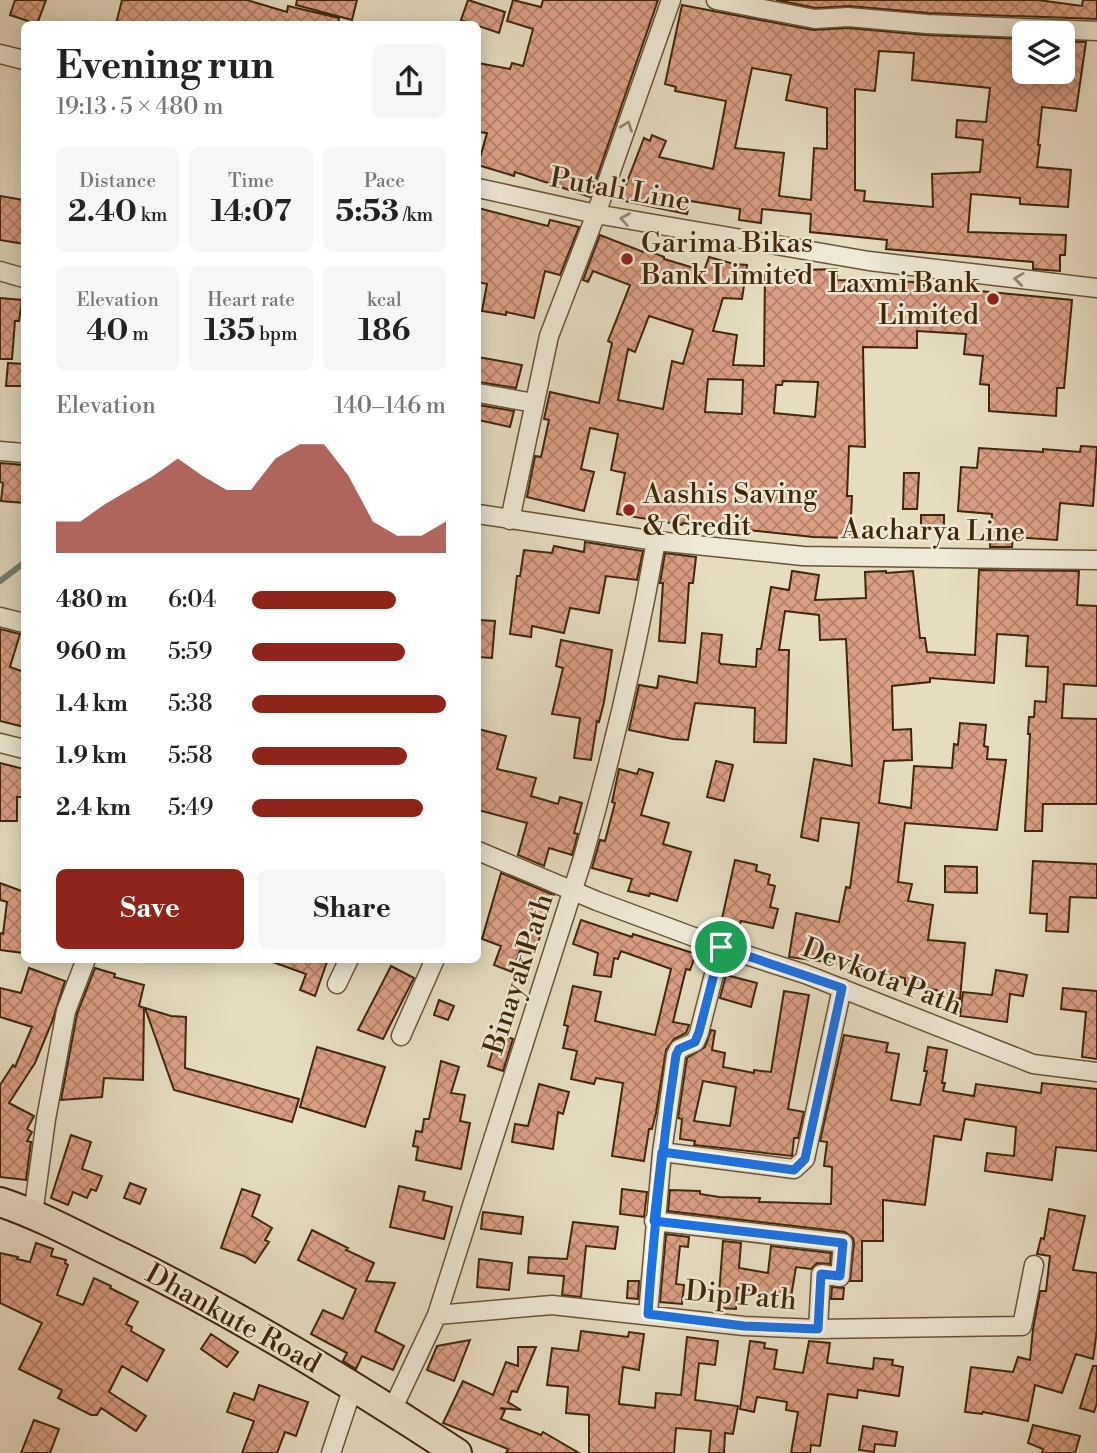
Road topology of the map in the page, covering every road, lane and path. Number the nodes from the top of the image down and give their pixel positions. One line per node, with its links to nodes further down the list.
1 (671, 0): 7 (street, one-way to 1)
2 (716, 0): 3 (street)
3 (1097, 32)
4 (0, 54): 5 (street)
5 (21, 59)
6 (481, 189): 7 (street, Putali Line)
7 (596, 214): 10 (street, Putali Line, one-way to 7); 12 (street)
8 (0, 271): 9 (street)
9 (21, 277)
10 (1092, 288)
11 (481, 394): 12 (street)
12 (534, 403): 16 (street)
13 (0, 451): 14 (street)
14 (21, 453)
15 (481, 515): 16 (street, Aacharya Line)
16 (510, 520): 17 (street, Aacharya Line)
17 (656, 541): 18 (street, Aacharya Line); 24 (street, Binayak Path)
18 (1097, 561)
19 (0, 617): 20 (street)
20 (21, 622)
21 (0, 743): 22 (street)
22 (21, 748)
23 (481, 857): 24 (street, Devkota Path)
24 (573, 890): 25 (street, Devkota Path); 39 (street, Binayak Path)
25 (721, 947): 30 (street, Devkota Path); 33 (street)
26 (84, 963): 35 (street)
27 (347, 963): 29 (street)
28 (433, 963): 31 (street)
29 (337, 984)
30 (842, 988): 32 (street, Devkota Path); 33 (street)
31 (401, 1036)
32 (1097, 1072)
33 (662, 1152): 36 (street)
34 (0, 1202): 35 (main road, Dhankute Road)
35 (33, 1214): 41 (main road, Dhankute Road)
36 (654, 1221): 38 (street); 40 (street)
37 (1034, 1265): 40 (street, Dip Path)
38 (648, 1314): 39 (street, Dip Path); 40 (street, Dip Path)
39 (437, 1315): 42 (street, Binayak Path)
40 (818, 1329)
41 (353, 1387): 42 (main road, Dhankute Road); 43 (street)
42 (392, 1410): 44 (main road, Dhankute Road)
43 (331, 1453)
44 (457, 1453)

